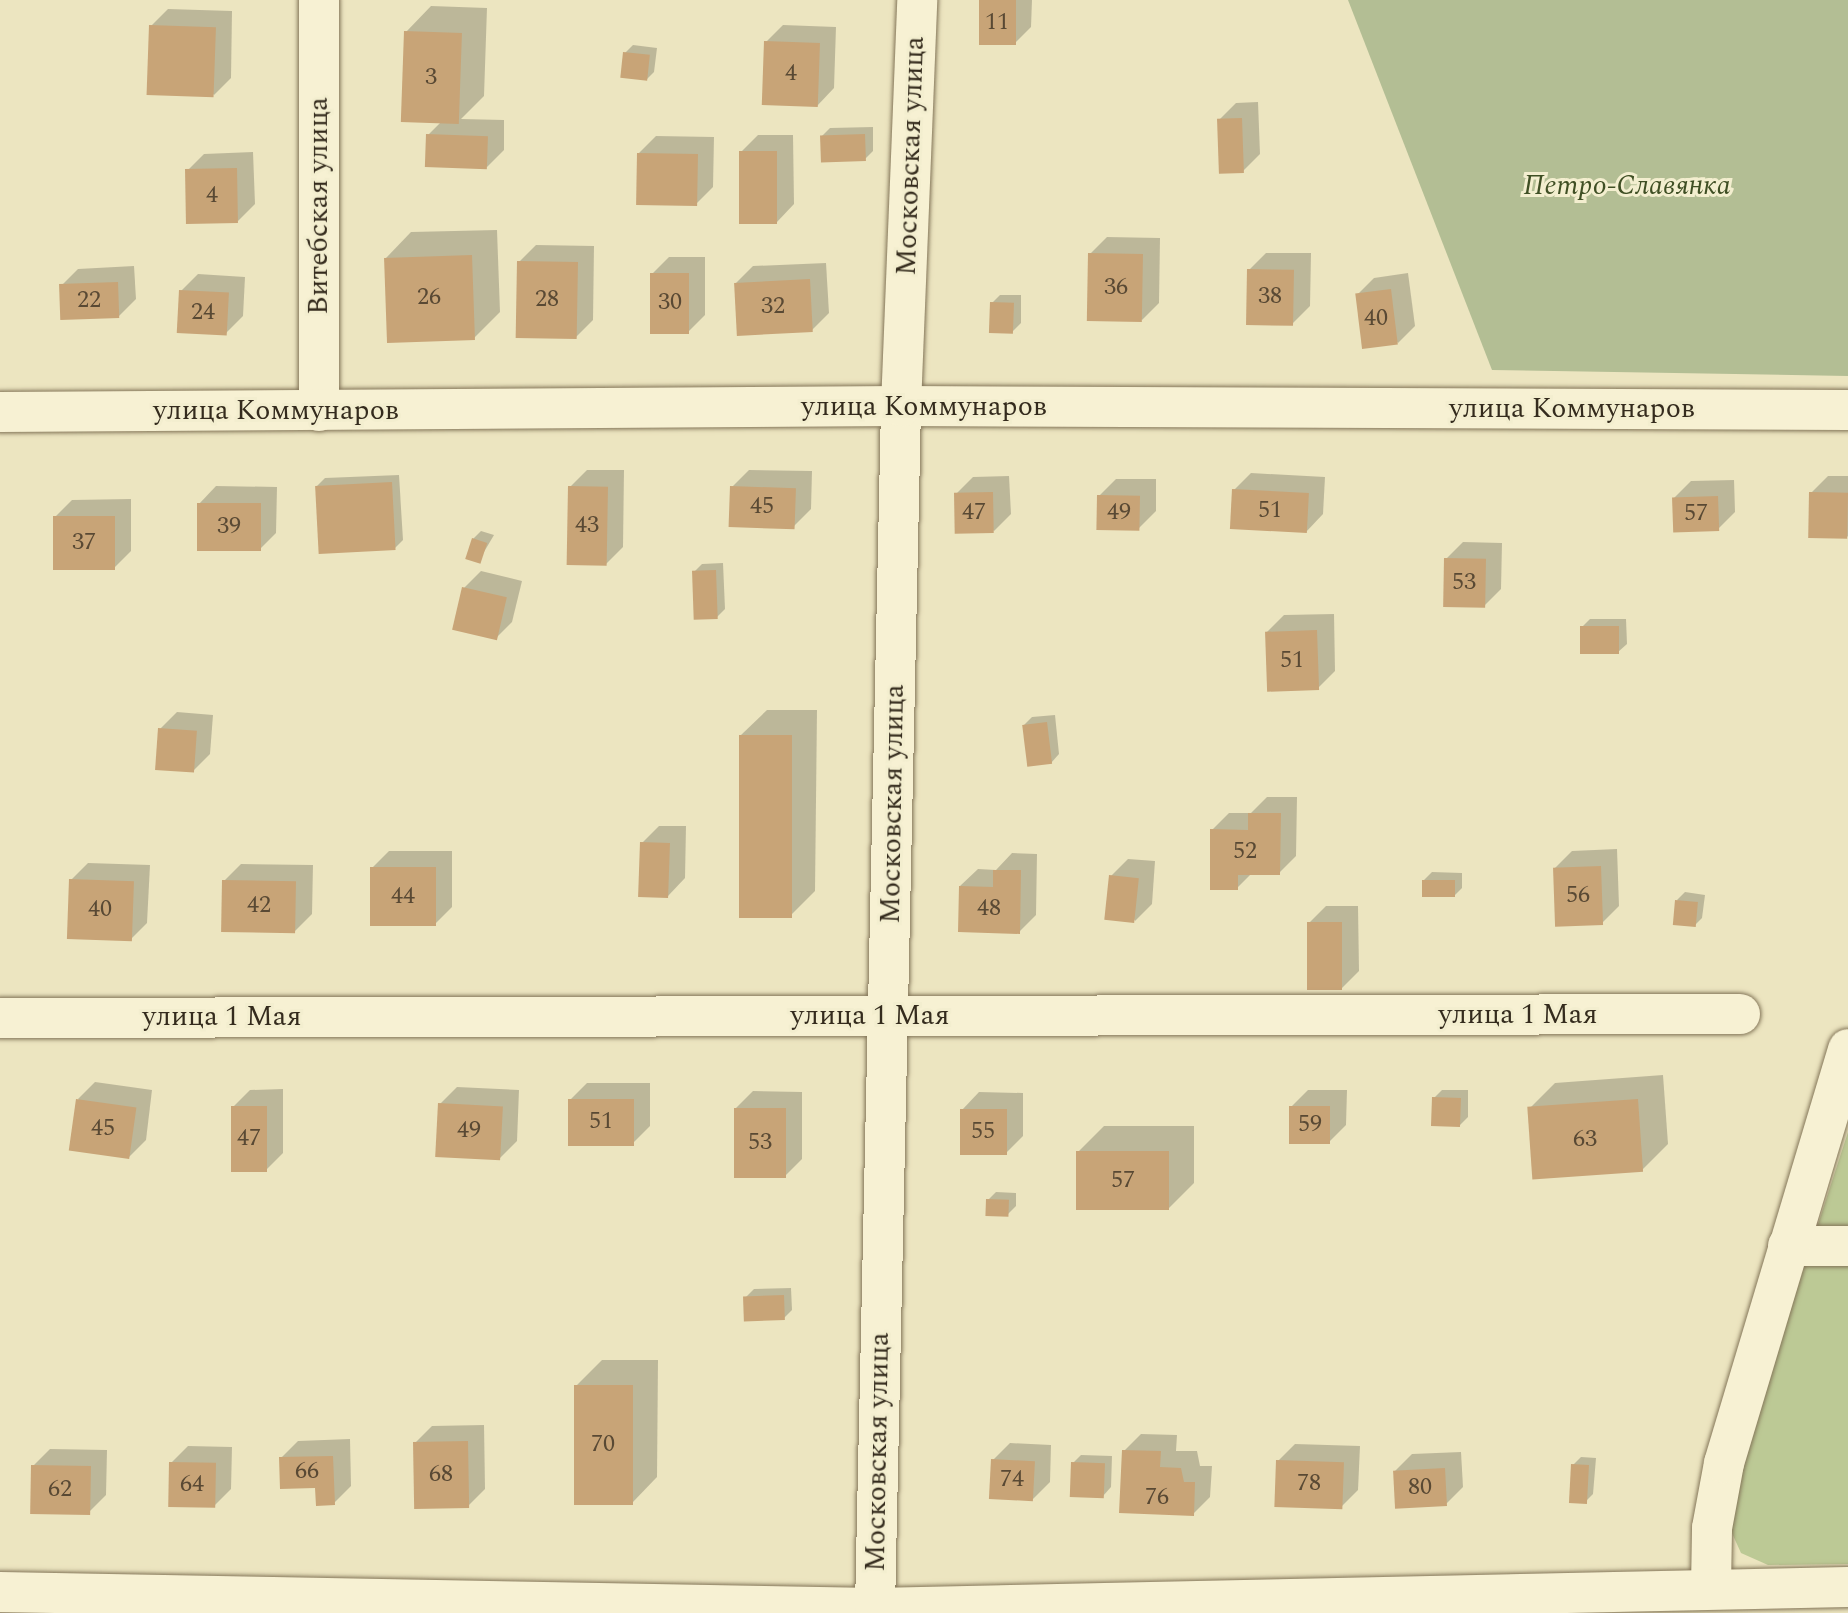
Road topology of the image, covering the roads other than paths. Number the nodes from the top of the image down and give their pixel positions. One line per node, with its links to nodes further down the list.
1 (319, 0): 5 (street, Витебская улица)
2 (917, 0): 3 (street, Московская улица)
3 (901, 406): 4 (street, улица Коммунаров); 5 (street, улица Коммунаров); 8 (street, Московская улица)
4 (1848, 410)
5 (319, 411): 6 (street, улица Коммунаров)
6 (0, 412)
7 (1740, 1014): 8 (street, улица 1 Мая)
8 (889, 1016): 9 (street, улица 1 Мая); 16 (street, Московская улица)
9 (0, 1018)
10 (1848, 1049): 11 (street)
11 (1788, 1246): 12 (street); 13 (street)
12 (1848, 1246)
13 (1711, 1587): 14 (street); 16 (street)
14 (1848, 1587)
15 (0, 1592): 16 (street)
16 (875, 1608)

